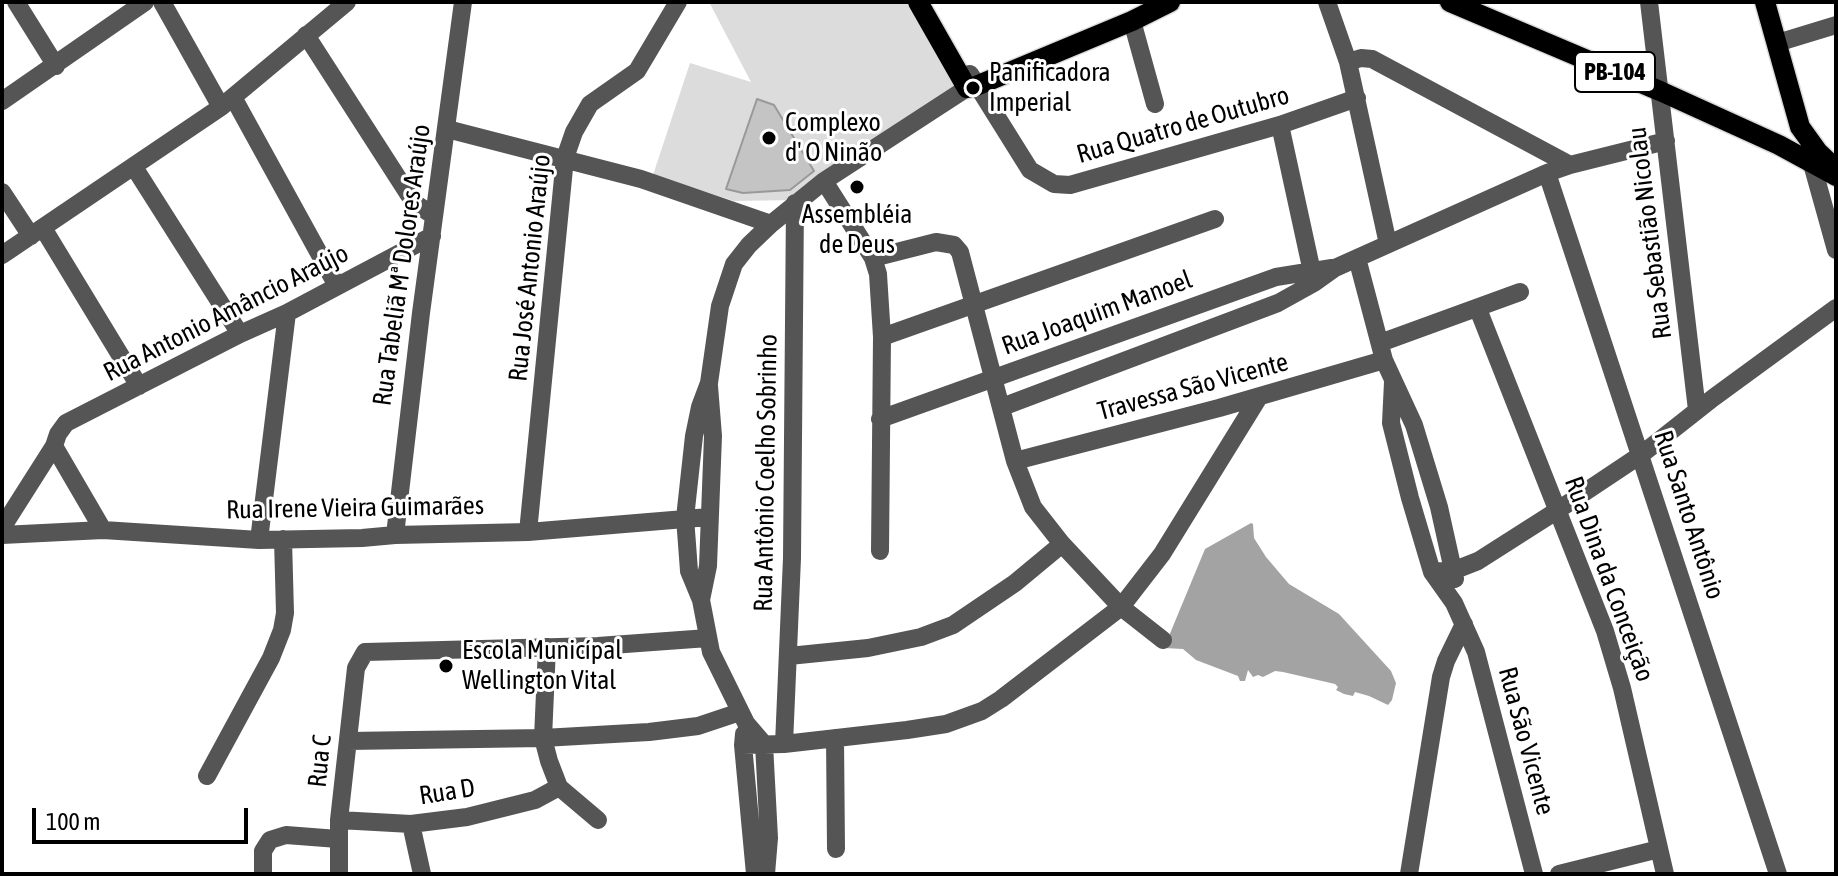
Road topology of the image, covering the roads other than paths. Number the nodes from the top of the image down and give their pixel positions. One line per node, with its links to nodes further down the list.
1 (16, 2): 19 (street)
2 (145, 2): 19 (street)
3 (162, 2): 24 (street)
4 (347, 2): 16 (street)
5 (463, 2): 28 (street, Rua Tabeliã Mª Dolores Araújo)
6 (678, 2): 31 (street, Rua José Antonio Araújo)
7 (918, 2): 20 (main road)
8 (928, 2): 20 (street, Rua Quatro de Outubro)
9 (1170, 2): 14 (main road)
10 (1327, 2): 18 (street)
11 (1450, 2): 21 (main road, PB-104)
12 (1765, 2): 17 (main road)
13 (1648, 3): 21 (street, Rua Sebastião Nicolau)
14 (1132, 21): 20 (main road); 25 (street)
15 (1836, 25): 17 (street)
16 (306, 35): 24 (street); 41 (street)
17 (1777, 43): 27 (main road)
18 (1348, 62): 22 (street); 33 (street)
19 (56, 66): 23 (street)
20 (972, 86): 26 (street, Rua Quatro de Outubro); 38 (street)
21 (1660, 91): 29 (street, Rua Sebastião Nicolau); 30 (main road, PB-104)
22 (1357, 98): 26 (street, Rua Quatro de Outubro); 46 (street)
23 (2, 101)
24 (227, 102): 34 (street); 52 (street)
25 (1155, 104)
26 (1280, 125): 51 (street)
27 (1800, 127): 30 (main road); 35 (main road)
28 (447, 129): 31 (street); 41 (street, Rua Tabeliã Mª Dolores Araújo)
29 (1666, 141): 33 (street, Rua Joaquim Manoel); 67 (street, Rua Sebastião Nicolau)
30 (1779, 145): 32 (main road, PB-104)
31 (565, 158): 43 (street); 77 (street, Rua José Antonio Araújo)
32 (1812, 164): 37 (main road, PB-104); 47 (street)
33 (1570, 165): 36 (street, Rua Joaquim Manoel)
34 (134, 167): 44 (street); 58 (street)
35 (1836, 169)
36 (1547, 173): 46 (street, Rua Joaquim Manoel); 70 (street, Rua Santo Antônio)
37 (1836, 176)
38 (824, 181): 40 (street); 49 (street)
39 (2, 192): 44 (street)
40 (795, 203): 43 (street); 93 (street, Rua Antônio Coelho Sobrinho)
41 (434, 216): 45 (street, Rua Tabeliã Mª Dolores Araújo)
42 (1215, 219): 54 (street)
43 (771, 224): 63 (street)
44 (37, 232): 48 (street); 64 (street)
45 (432, 236): 52 (street, Rua Antonio Amâncio Araújo); 79 (street, Rua Tabeliã Mª Dolores Araújo)
46 (1388, 244): 50 (street, Rua Joaquim Manoel)
47 (1836, 250)
48 (2, 255)
49 (873, 258): 54 (street); 59 (street)
50 (1357, 258): 51 (street, Rua Joaquim Manoel); 60 (street, Rua São Vicente)
51 (1313, 277): 61 (street, Rua Joaquim Manoel); 66 (street, Rua Joaquim Manoel)
52 (337, 286): 57 (street, Rua Antonio Amâncio Araújo)
53 (1520, 292): 56 (street, Travessa São Vicente)
54 (975, 305): 59 (street); 61 (street)
55 (1836, 308): 67 (street)
56 (1478, 309): 60 (street, Travessa São Vicente); 72 (street, Rua Dina da Conceição)
57 (287, 313): 58 (street, Rua Antonio Amâncio Araújo); 81 (street)
58 (240, 334): 64 (street, Rua Antonio Amâncio Araújo)
59 (882, 337): 68 (street)
60 (1382, 352): 62 (street, Rua São Vicente); 65 (street, Travessa São Vicente)
61 (995, 377): 66 (street); 68 (street, Rua Joaquim Manoel)
62 (1393, 382): 84 (street, Rua São Vicente); 85 (street, Rua São Vicente)
63 (709, 383): 73 (street); 74 (street)
64 (139, 386): 69 (street, Rua Antonio Amâncio Araújo)
65 (1259, 397): 71 (street, Travessa São Vicente); 88 (street)
66 (1002, 407): 71 (street)
67 (1697, 410): 70 (street)
68 (880, 419): 83 (street)
69 (54, 446): 75 (street, Rua Antonio Amâncio Araújo); 76 (street)
70 (1642, 454): 72 (street); 117 (street, Rua Santo Antônio)
71 (1015, 461): 82 (street)
72 (1558, 510): 84 (street); 107 (street, Rua Dina da Conceição)
73 (709, 517): 74 (street, Rua Irene Vieira Guimarães); 86 (street)
74 (685, 518): 77 (street, Rua Irene Vieira Guimarães); 86 (street)
75 (2, 528)
76 (103, 530): 78 (street, Rua Irene Vieira Guimarães); 81 (street, Rua Irene Vieira Guimarães)
77 (528, 532): 79 (street, Rua Irene Vieira Guimarães)
78 (2, 535)
79 (395, 535): 80 (street, Rua Irene Vieira Guimarães)
80 (283, 539): 81 (street, Rua Irene Vieira Guimarães); 101 (street)
81 (259, 540)
82 (1062, 544): 88 (street); 93 (street)
83 (880, 551)
84 (1455, 570): 85 (street); 87 (street, Rua São Vicente)
85 (1432, 572): 87 (street, Rua São Vicente)
86 (701, 600): 90 (street)
87 (1454, 603): 89 (street, Rua São Vicente)
88 (1121, 607): 91 (street); 96 (street)
89 (1464, 624): 113 (street); 114 (street, Rua São Vicente)
90 (708, 638): 92 (street); 94 (street)
91 (1163, 640)
92 (547, 647): 95 (street); 97 (street, Rua C)
93 (789, 656): 99 (street, Rua Antônio Coelho Sobrinho)
94 (743, 718): 95 (street); 98 (street); 100 (street)
95 (543, 738): 97 (street); 102 (street)
96 (835, 738): 99 (street); 106 (street)
97 (348, 741): 105 (street, Rua C)
98 (764, 744): 99 (street); 100 (street); 112 (street)
99 (784, 744)
100 (743, 745): 111 (street)
101 (207, 776)
102 (559, 787): 103 (street); 104 (street, Rua D)
103 (598, 820)
104 (411, 824): 105 (street, Rua D); 110 (street)
105 (338, 830): 108 (street, Rua D); 109 (street, Rua C)
106 (836, 849)
107 (1659, 849): 115 (street); 116 (street, Rua Dina da Conceição)
108 (263, 874)
109 (339, 874)
110 (422, 874)
111 (755, 874)
112 (766, 874)
113 (1409, 874)
114 (1534, 874)
115 (1559, 874)
116 (1665, 874)
117 (1778, 874)

